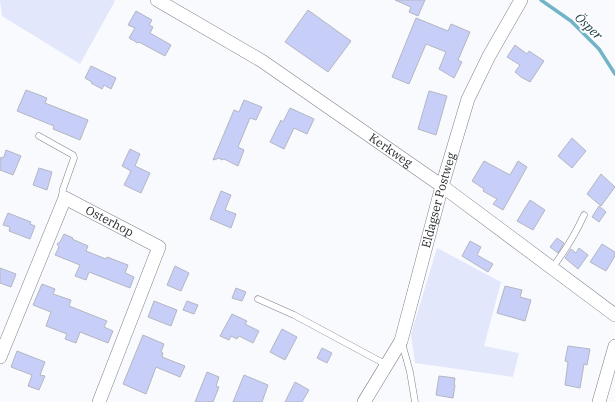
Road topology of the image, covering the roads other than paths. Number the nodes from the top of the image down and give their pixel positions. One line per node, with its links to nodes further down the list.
1 (157, 0): 4 (street, Kerkweg)
2 (521, 0): 4 (street, Eldagser Postweg)
3 (39, 136): 5 (lane)
4 (442, 186): 7 (street, Kerkweg); 10 (street, Eldagser Postweg)
5 (65, 198): 12 (street); 14 (street, Osterhop)
6 (584, 215): 7 (lane)
7 (552, 268): 9 (street, Kerkweg)
8 (258, 299): 13 (lane)
9 (615, 315)
10 (401, 341): 13 (street, Eldagser Postweg); 16 (lane)
11 (615, 346): 17 (street)
12 (0, 356)
13 (387, 365): 15 (street, Eldagser Postweg)
14 (99, 402)
15 (364, 402)
16 (414, 402)
17 (599, 402)

